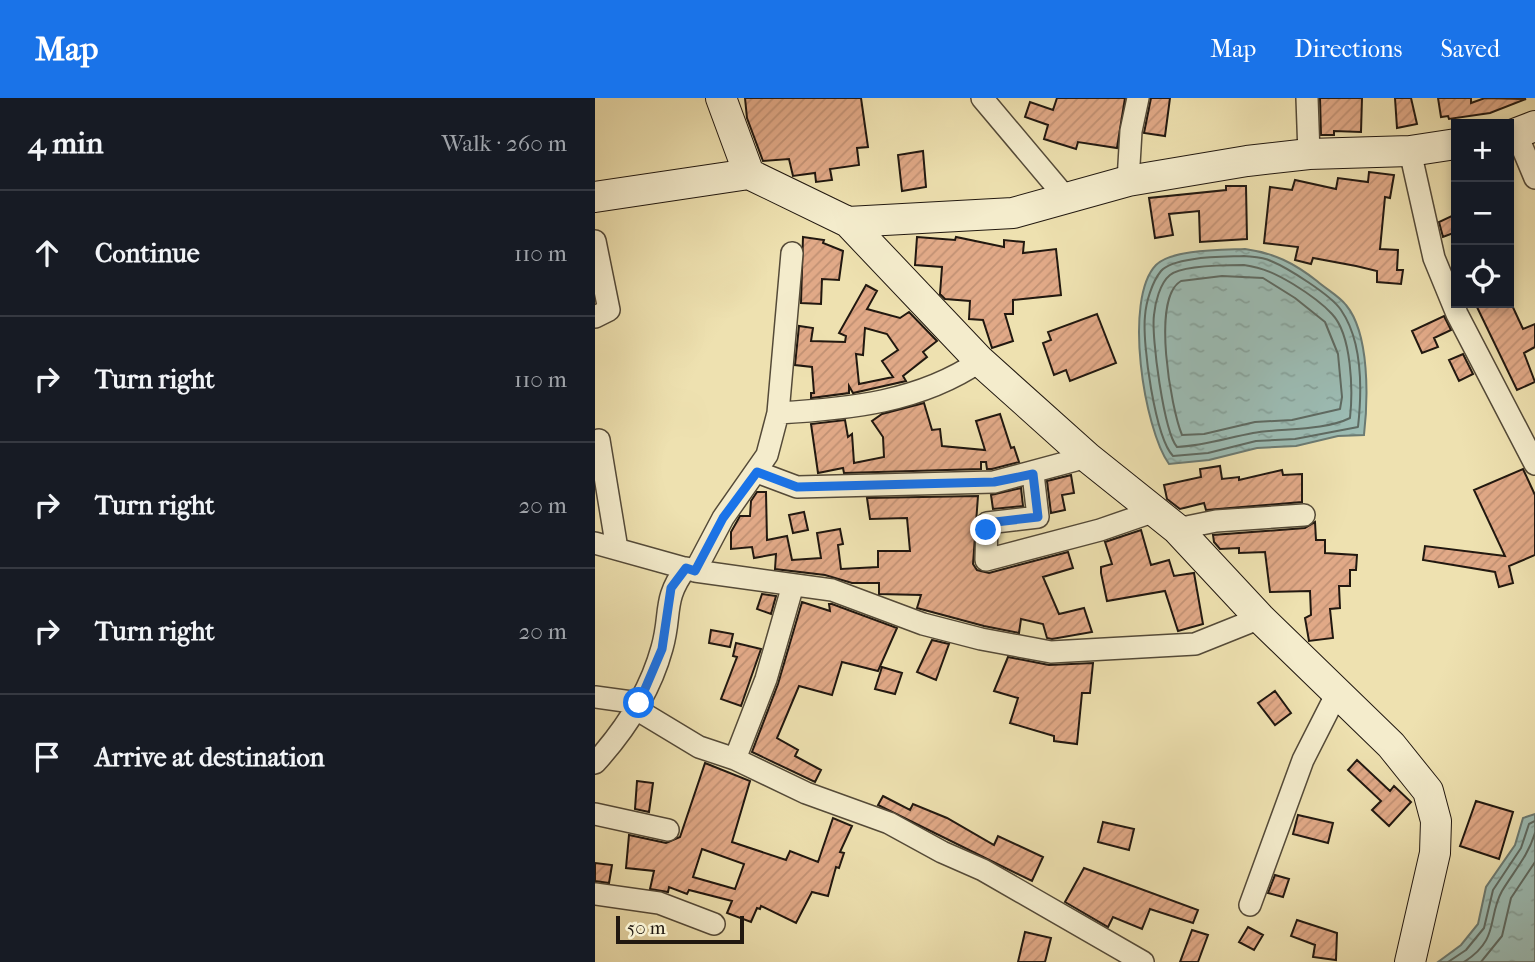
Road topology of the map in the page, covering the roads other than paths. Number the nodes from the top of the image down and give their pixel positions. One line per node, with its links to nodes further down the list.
1 (721, 98): 9 (main road)
2 (982, 98): 13 (street)
3 (1138, 98): 11 (street)
4 (1307, 98): 8 (street)
5 (1520, 132): 10 (street)
6 (1451, 145): 7 (main road)
7 (1410, 151): 8 (main road); 20 (street)
8 (1309, 154): 11 (main road)
9 (749, 174): 12 (main road); 14 (main road)
10 (1535, 178)
11 (1128, 181): 13 (main road)
12 (595, 197)
13 (1067, 199): 14 (main road)
14 (848, 222): 18 (main road)
15 (595, 241): 17 (street)
16 (792, 253): 19 (street)
17 (595, 317)
18 (980, 361): 19 (street); 22 (main road)
19 (778, 413): 24 (street)
20 (1527, 431): 23 (street)
21 (595, 441): 29 (street)
22 (1087, 457): 25 (street); 27 (main road)
23 (1535, 464)
24 (757, 472): 25 (street); 30 (street)
25 (1033, 474): 27 (street)
26 (1304, 515): 27 (street)
27 (1166, 520): 32 (main road)
28 (595, 543): 29 (street)
29 (617, 549): 30 (street)
30 (691, 569): 31 (street); 35 (street)
31 (793, 585): 32 (street); 36 (street)
32 (1260, 618): 33 (main road)
33 (1337, 693): 41 (street); 44 (main road)
34 (595, 697): 35 (street)
35 (638, 706): 36 (street); 37 (street)
36 (735, 759): 43 (street)
37 (595, 763)
38 (595, 814): 39 (street)
39 (668, 830)
40 (595, 894): 42 (street)
41 (1250, 905)
42 (714, 924)
43 (1143, 962)
44 (1410, 962)

